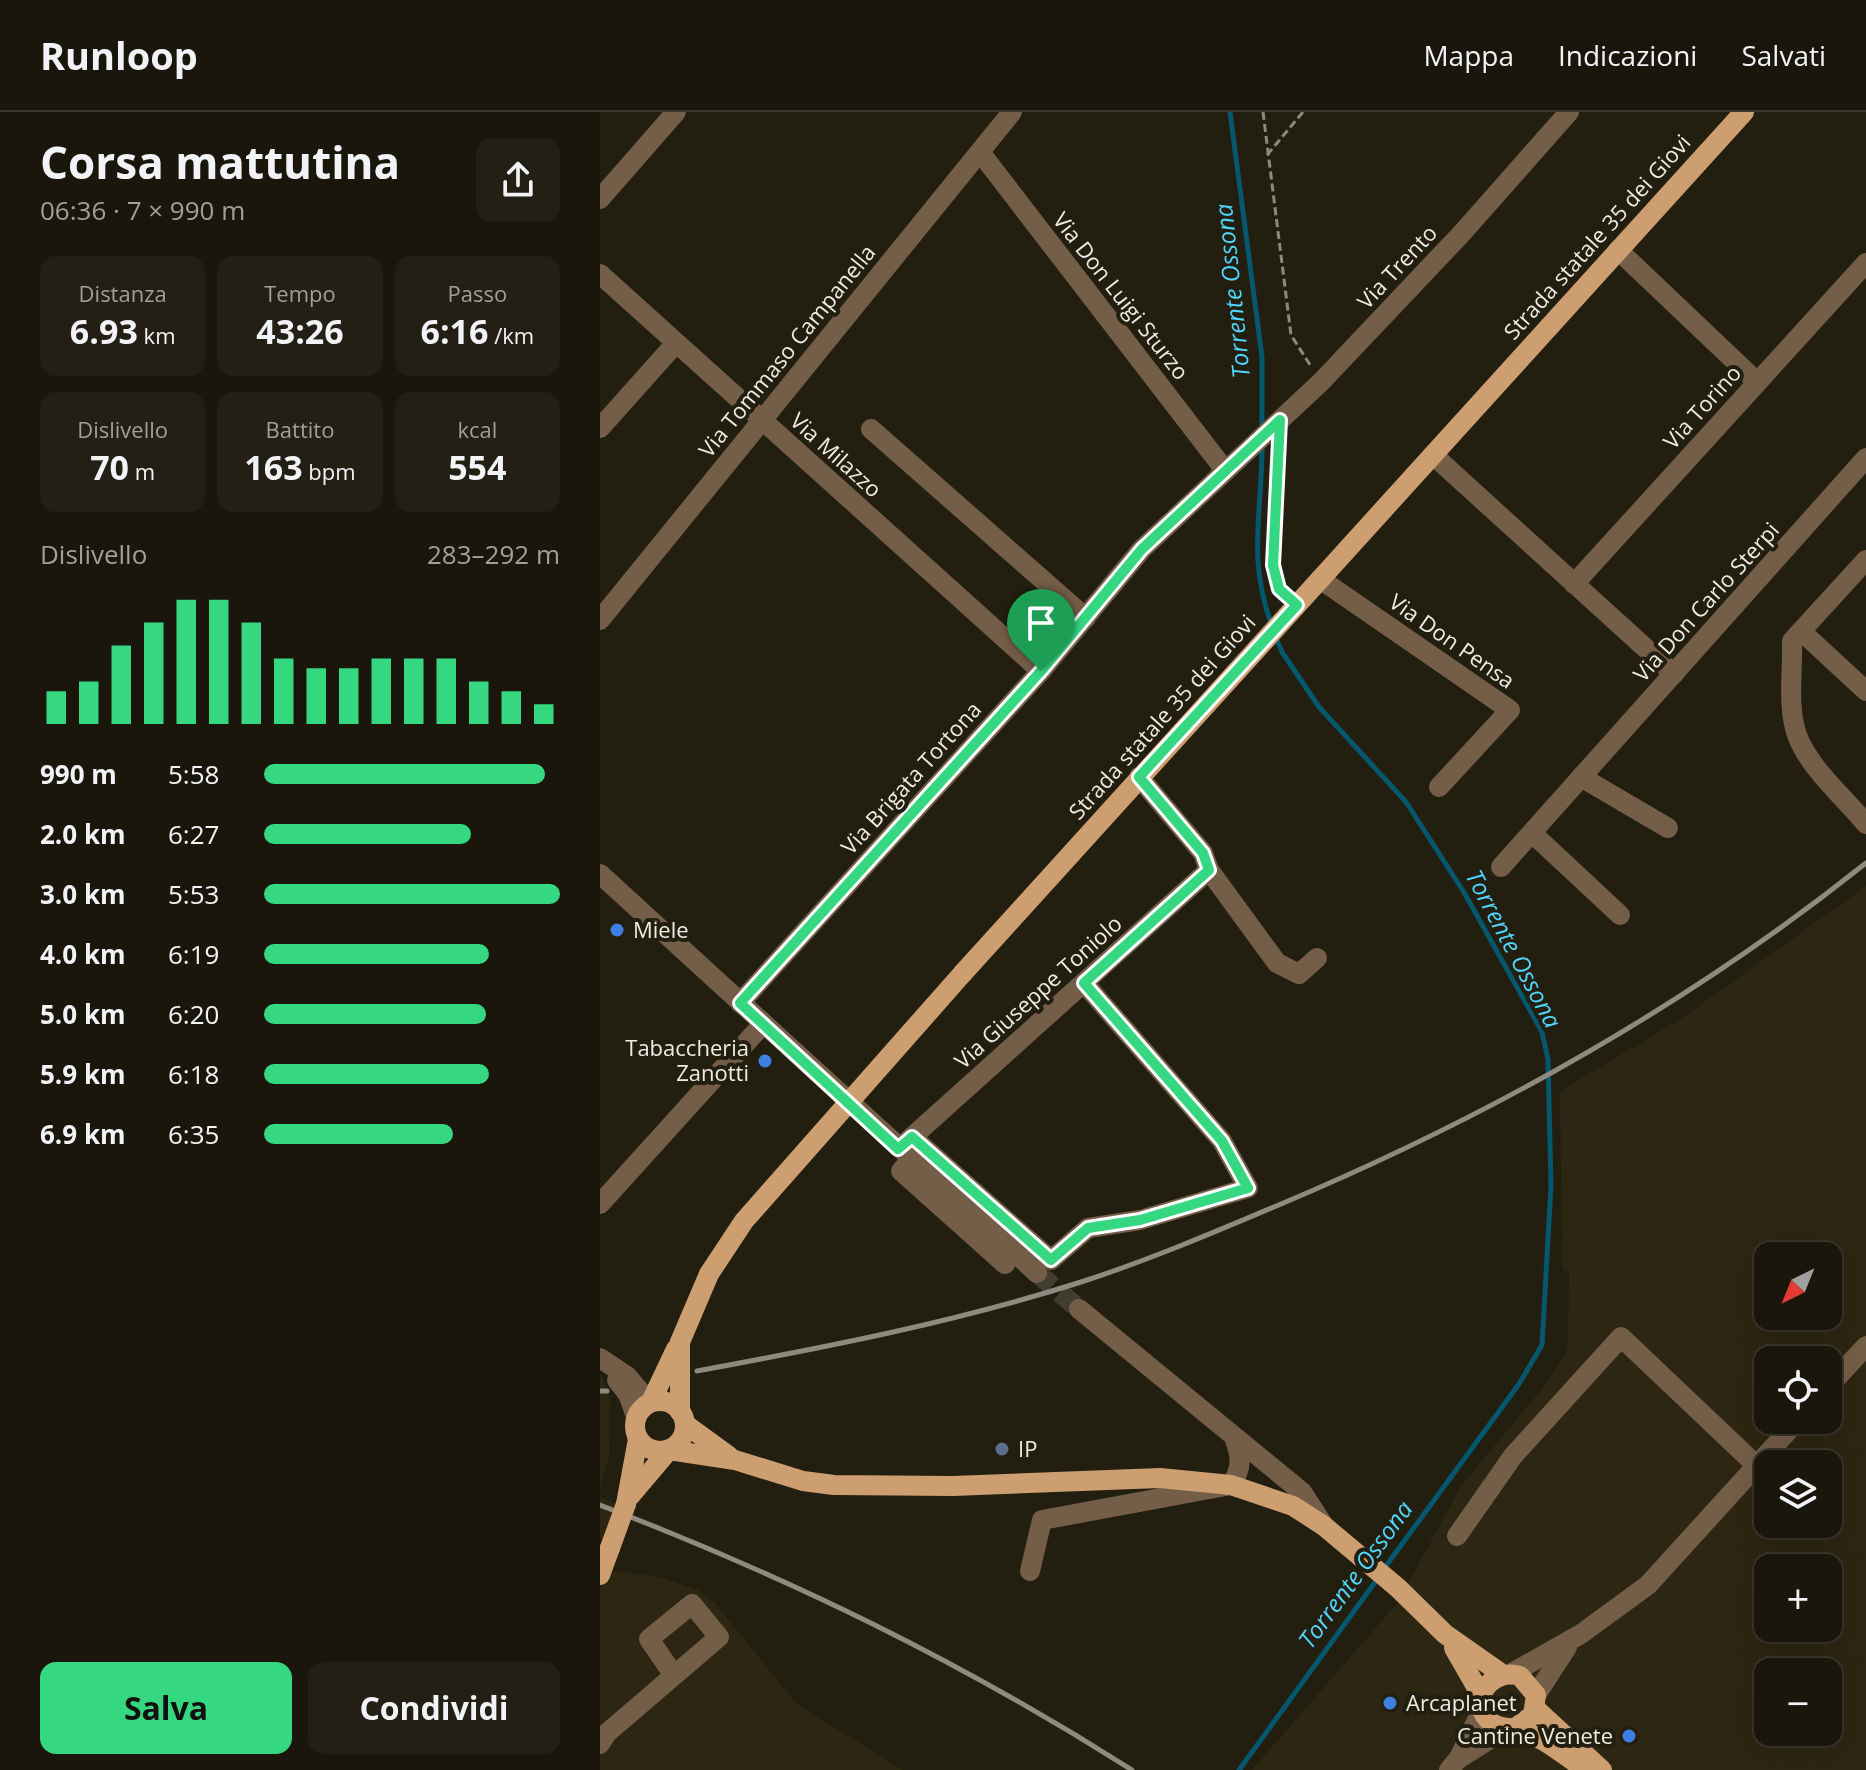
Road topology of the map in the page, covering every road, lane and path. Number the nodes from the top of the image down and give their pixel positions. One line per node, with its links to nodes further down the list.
1 (676, 112): 9 (street)
2 (1012, 112): 7 (street, Via Tommaso Campanella)
3 (1263, 112): 8 (path)
4 (1303, 112): 8 (path)
5 (1569, 112): 14 (street, Via Trento)
6 (1744, 112): 10 (main road, Strada statale 35 dei Giovi)
7 (980, 152): 17 (street, Via Tommaso Campanella); 23 (street, Via Don Luigi Sturzo)
8 (1267, 156): 14 (path)
9 (600, 199)
10 (1618, 250): 15 (street); 21 (main road, Strada statale 35 dei Giovi)
11 (1866, 263): 15 (street, Via Torino)
12 (600, 274): 13 (street, Via Milazzo)
13 (676, 343): 17 (street, Via Milazzo); 18 (street)
14 (1321, 382): 16 (street, Via Trento)
15 (1757, 382): 26 (street, Via Torino)
16 (1285, 415): 20 (street, Via Trento); 27 (path)
17 (762, 420): 29 (street, Via Tommaso Campanella); 31 (street, Via Milazzo)
18 (600, 428)
19 (871, 429): 28 (street)
20 (1250, 447): 23 (street, Via Brigata Tortona)
21 (1433, 455): 25 (main road, Strada statale 35 dei Giovi); 26 (street)
22 (1866, 458): 32 (street, Via Don Carlo Sterpi)
23 (1224, 469): 28 (street, Via Brigata Tortona)
24 (1866, 560): 30 (street)
25 (1320, 579): 27 (main road, Strada statale 35 dei Giovi); 36 (street, Via Don Pensa)
26 (1574, 584): 32 (street)
27 (1297, 605): 34 (main road, Strada statale 35 dei Giovi)
28 (1086, 618): 31 (street, Via Brigata Tortona)
29 (600, 620)
30 (1801, 631): 33 (street); 37 (street)
31 (1041, 671): 46 (street, Via Brigata Tortona)
32 (1674, 674): 35 (street, Via Don Carlo Sterpi)
33 (1866, 691)
34 (1139, 777): 41 (street); 53 (main road, Strada statale 35 dei Giovi, bridge)
35 (1581, 777): 38 (street); 39 (street, Via Don Carlo Sterpi)
36 (1439, 787)
37 (1866, 824)
38 (1668, 828)
39 (1532, 833): 40 (street, Via Don Carlo Sterpi); 43 (street)
40 (1501, 867)
41 (1209, 870): 44 (street); 45 (street, Via Giuseppe Toniolo)
42 (600, 874): 46 (street)
43 (1620, 915)
44 (1317, 958)
45 (1084, 983): 48 (street, Via Giuseppe Toniolo); 48 (street)
46 (740, 1003): 47 (street)
47 (763, 1024): 48 (street); 49 (street)
48 (907, 1149): 50 (street); 51 (street)
49 (600, 1204)
50 (1005, 1264)
51 (1037, 1273)
52 (1079, 1309): 60 (street)
53 (680, 1342): 57 (main road, Strada statale 35 dei Giovi); 58 (main road, Strada statale 35 dei Giovi)
54 (1866, 1346): 56 (street)
55 (602, 1359): 57 (street)
56 (1842, 1372)
57 (646, 1407): 58 (main road); 61 (main road)
58 (683, 1418): 62 (main road); 64 (main road)
59 (1785, 1434): 63 (street)
60 (1234, 1437): 67 (street); 69 (street)
61 (638, 1439): 62 (main road); 68 (main road)
62 (669, 1450): 64 (main road); 68 (main road)
63 (1770, 1450)
64 (735, 1460): 67 (main road)
65 (1754, 1463): 70 (street)
66 (1754, 1467): 74 (street)
67 (1231, 1485): 69 (main road); 71 (street)
68 (627, 1501): 72 (main road, bridge)
69 (1324, 1526): 73 (main road)
70 (1457, 1536)
71 (1030, 1571)
72 (600, 1575)
73 (1445, 1634): 76 (main road); 77 (main road)
74 (1581, 1634): 76 (street); 78 (street)
75 (673, 1674): 80 (street)
76 (1507, 1674): 77 (main road); 78 (main road)
77 (1481, 1697): 79 (main road); 81 (street)
78 (1536, 1702): 79 (main road); 83 (main road)
79 (1510, 1729): 81 (street); 82 (main road)
80 (600, 1744)
81 (1454, 1765)
82 (1586, 1770)
83 (1602, 1770)

